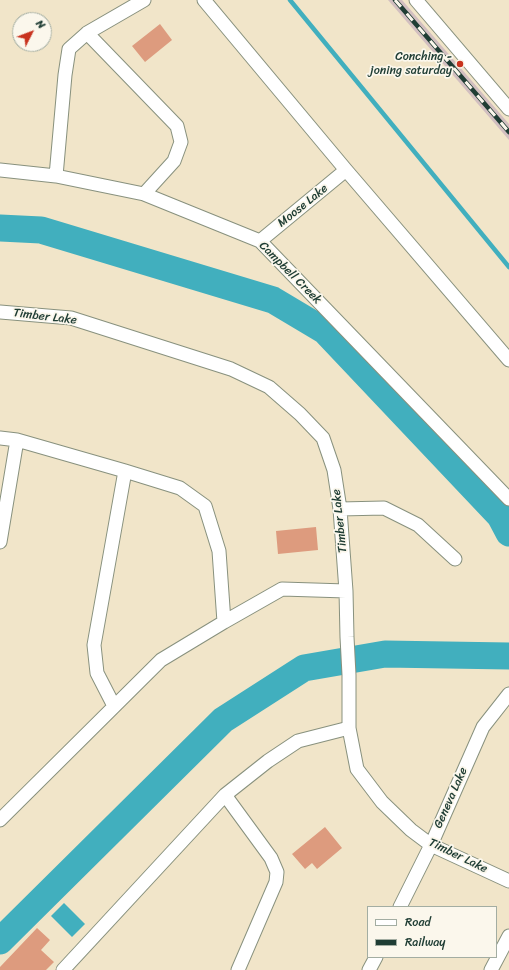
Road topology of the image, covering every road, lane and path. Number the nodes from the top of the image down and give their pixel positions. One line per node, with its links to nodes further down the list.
1 (144, 0): 4 (street)
2 (204, 0): 7 (street)
3 (416, 0): 5 (street)
4 (87, 33): 8 (street); 9 (street)
5 (509, 109)
6 (0, 170): 8 (street, Campbell Creek)
7 (346, 170): 10 (street, Moose Lake); 12 (street)
8 (56, 176): 9 (street, Campbell Creek)
9 (144, 194): 10 (street, Campbell Creek)
10 (260, 241): 16 (street, Campbell Creek)
11 (0, 312): 17 (street, Timber Lake)
12 (509, 360)
13 (0, 438): 14 (street)
14 (17, 440): 15 (street); 18 (street)
15 (125, 471): 21 (street); 23 (street)
16 (509, 499)
17 (340, 509): 19 (street); 20 (street, Timber Lake)
18 (0, 542)
19 (455, 559)
20 (346, 591): 21 (street); 24 (street, Timber Lake)
21 (224, 622): 23 (street)
22 (509, 694): 27 (street, Geneva Lake)
23 (114, 706): 26 (street)
24 (350, 728): 25 (street); 27 (street, Timber Lake)
25 (225, 795): 32 (street); 33 (street)
26 (0, 820)
27 (431, 845): 28 (street, Timber Lake); 29 (street, Geneva Lake)
28 (509, 881)
29 (400, 906)
30 (509, 936): 35 (street)
31 (375, 958): 34 (street)
32 (63, 970)
33 (238, 970)
34 (369, 970)
35 (491, 970)

